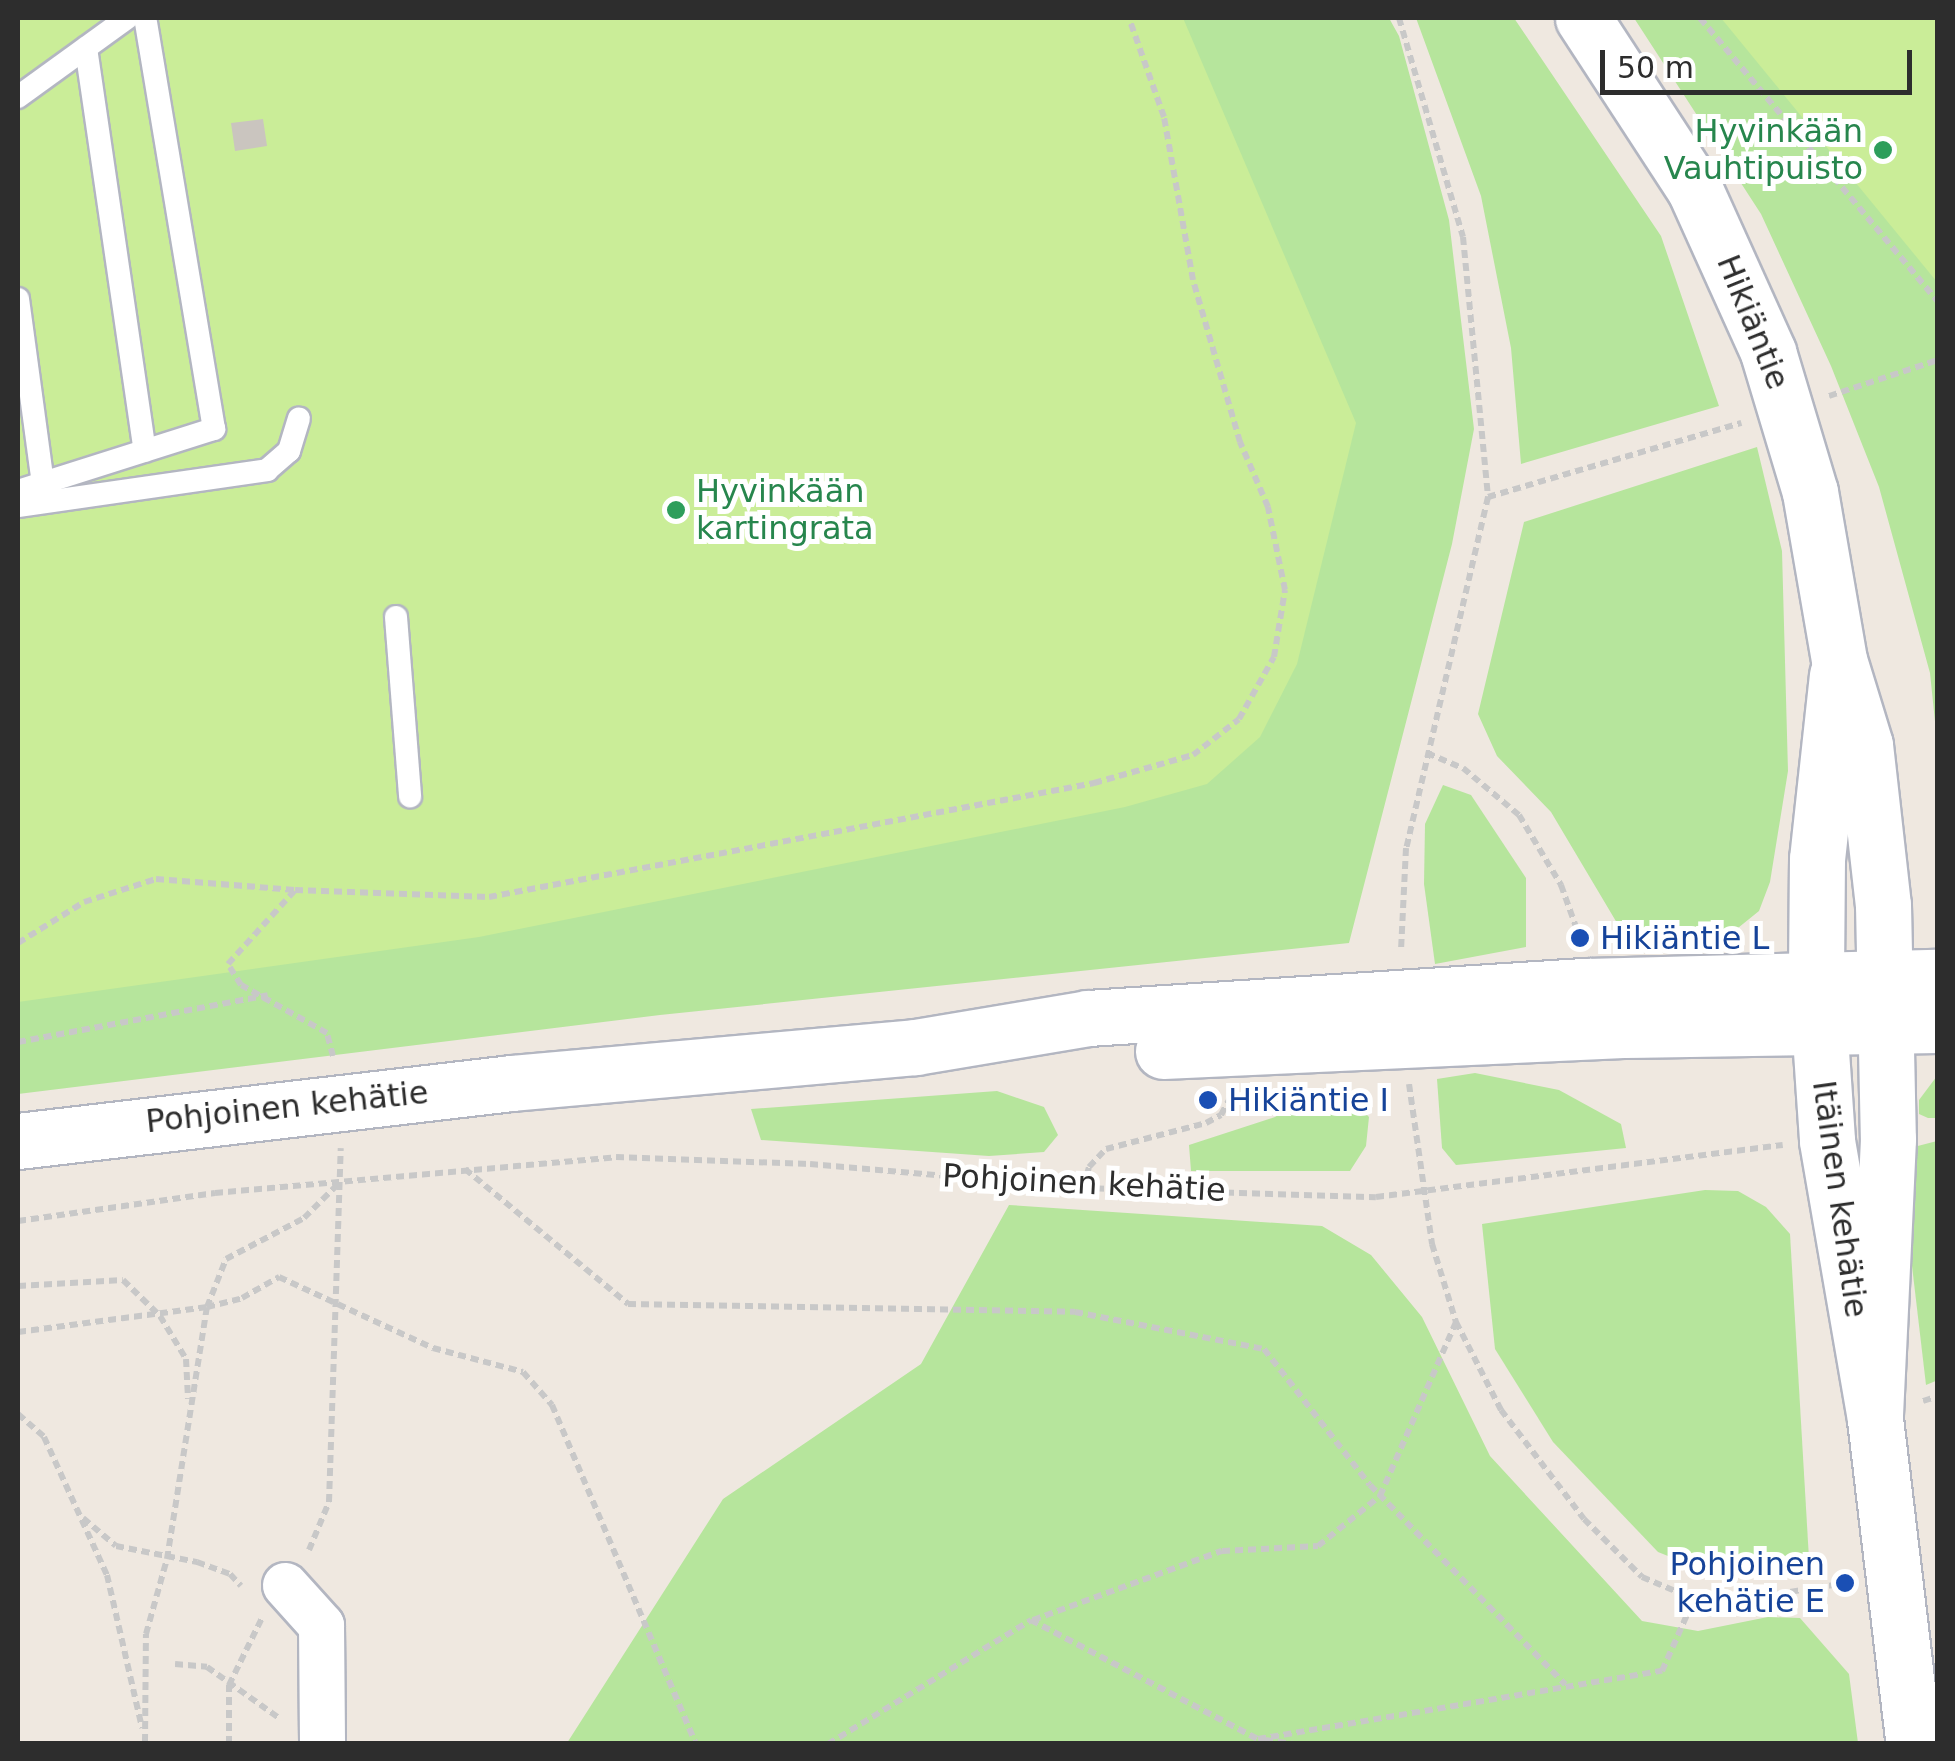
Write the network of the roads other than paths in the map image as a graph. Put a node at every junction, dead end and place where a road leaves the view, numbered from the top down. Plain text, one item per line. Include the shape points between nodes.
1 (127, 18) edge
2 (145, 18) edge
3 (1583, 18) edge
4 (86, 48) junction
5 (18, 97) edge
6 (18, 300) edge
7 (299, 418) dead end
8 (144, 451) junction
9 (43, 483) junction
10 (18, 491) edge
11 (18, 506) edge
12 (396, 617) dead end
13 (1839, 660) junction
14 (410, 796) dead end
15 (1911, 1001) edge
16 (1817, 1003) junction
17 (18, 1141) edge
18 (1899, 1410) junction
19 (275, 1599) road end
20 (322, 1738) edge
21 (1914, 1744) edge

1 - 4 lane
2 - 8 lane via 214,429
3 - 13 main road, Hikiäntie via 1695,190 1761,335 1806,478
4 - 5 lane
4 - 8 lane
6 - 9 lane
7 - 11 lane via 289,450 266,470
8 - 9 lane
9 - 10 lane
12 - 14 lane
13 - 15 main road, Hikiäntie via 1865,745
13 - 16 main road, Hikiäntie via 1817,859
15 - 16 main road, Pohjoinen kehätie
15 - 18 main road, Itäinen kehätie via 1888,1154
16 - 17 main road, Pohjoinen kehätie via 1090,1054 915,1048 343,1101
16 - 18 main road, Itäinen kehätie via 1827,1141
18 - 21 main road, Itäinen kehätie via 1892,1577
19 - 20 street via 321,1625

